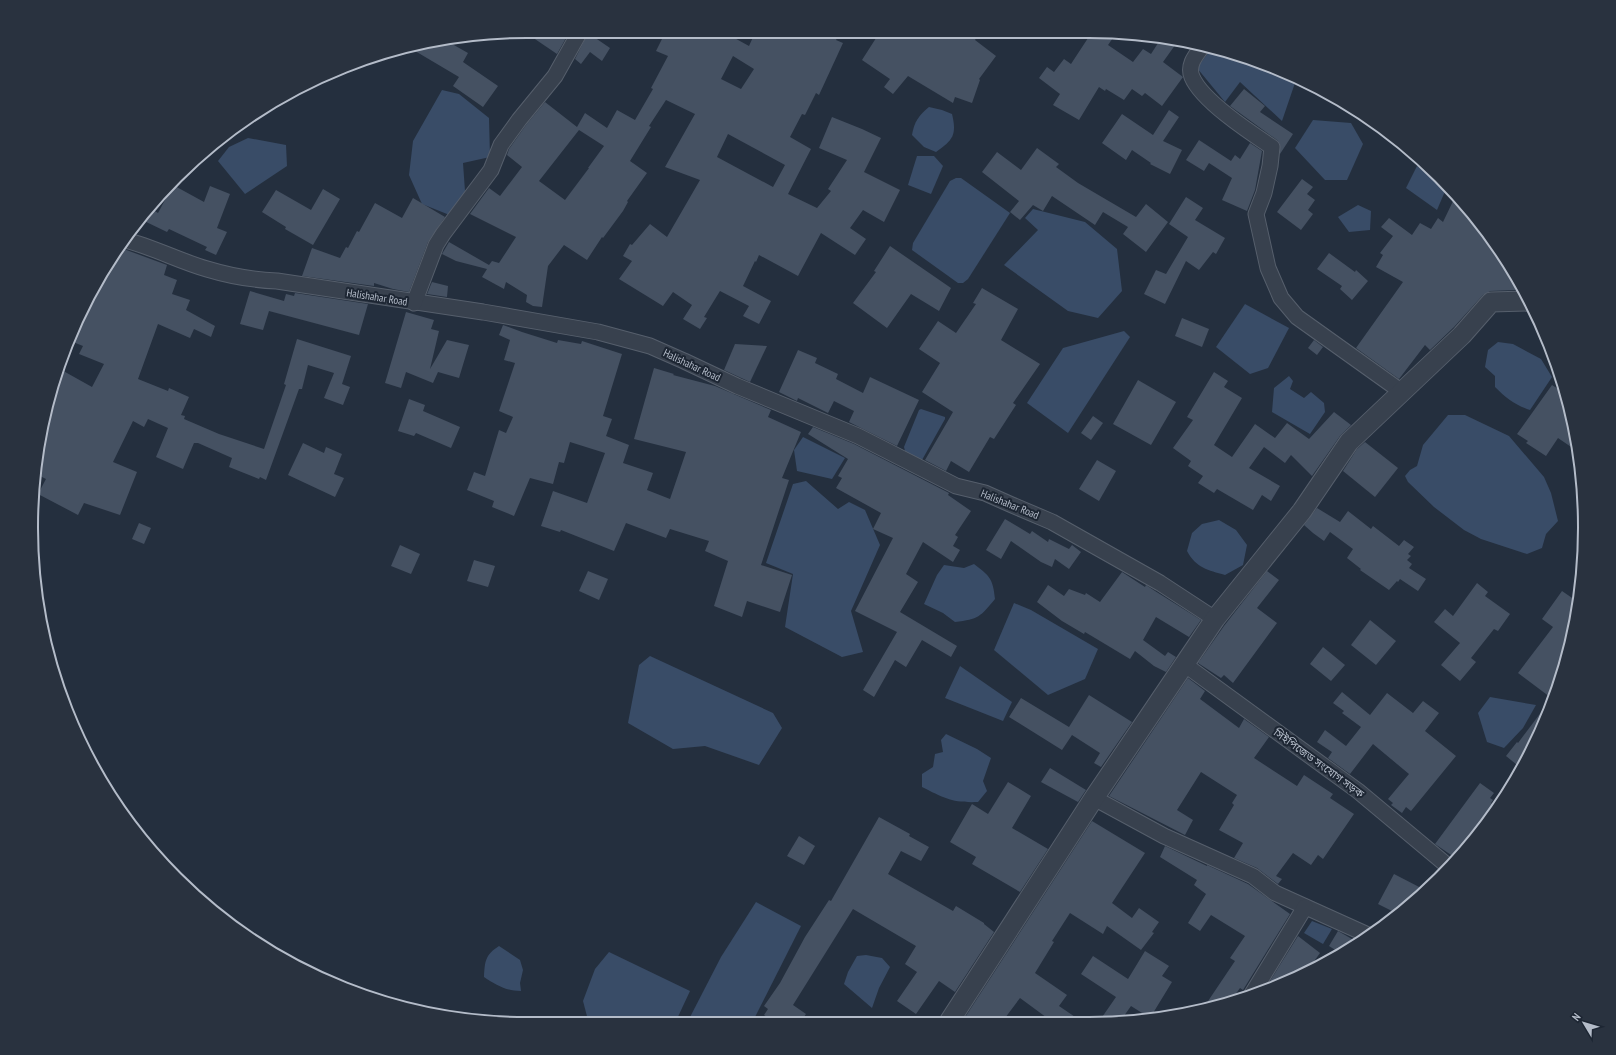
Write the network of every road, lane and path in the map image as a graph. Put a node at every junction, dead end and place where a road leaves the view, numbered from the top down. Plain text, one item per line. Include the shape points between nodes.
1 (576, 38) edge
2 (1199, 51) edge
3 (131, 241) edge
4 (1522, 301) edge
5 (414, 303) junction
6 (1402, 392) junction
7 (1215, 619) junction
8 (1184, 664) junction
9 (1094, 798) junction
10 (1445, 863) edge
11 (1304, 907) junction
12 (1363, 933) edge
13 (1256, 987) edge
14 (951, 1017) edge

1 - 5 street via 555,76 500,145 491,170 436,245
2 - 6 street via 1191,62 1191,76 1203,93 1272,147 1264,193 1256,214 1268,268 1281,298 1297,317
3 - 5 street, Halishahar Road via 206,269 229,274
4 - 6 street via 1491,302 1462,335
5 - 7 street, Halishahar Road via 598,332 650,346 737,386 858,436 956,486 985,493 1052,522 1160,583
6 - 7 street via 1349,442 1302,511
7 - 8 street
8 - 9 street
8 - 10 street, সিইপিজেড সংযোগ সড়ক via 1358,791
9 - 11 street via 1164,836 1253,876 1275,893
9 - 14 street
11 - 12 street
11 - 13 street

